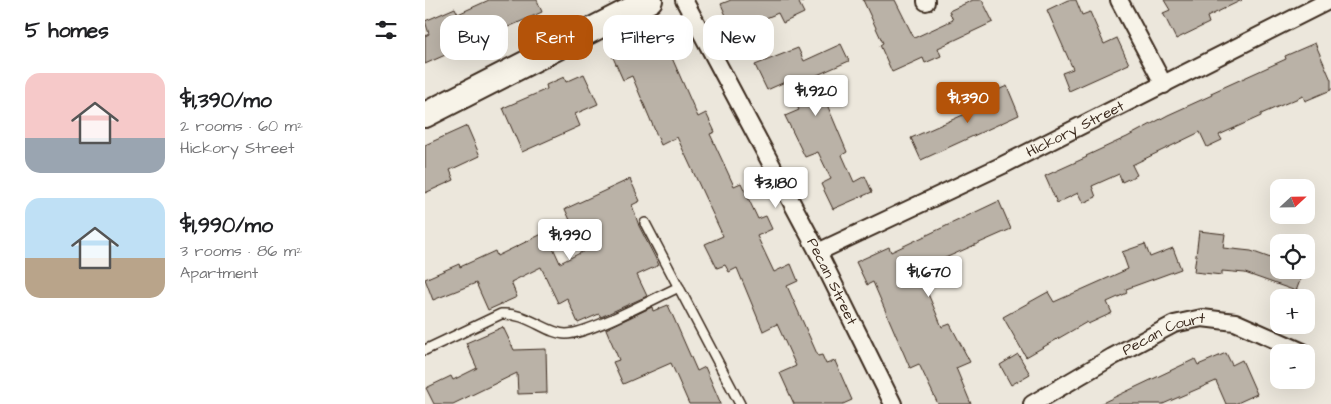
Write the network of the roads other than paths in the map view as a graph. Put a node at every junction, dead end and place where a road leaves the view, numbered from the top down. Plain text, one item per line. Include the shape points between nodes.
1 (650, 0) edge
2 (684, 0) edge
3 (1119, 0) edge
4 (1330, 0) edge
5 (1164, 85) junction
6 (425, 115) edge
7 (645, 223) dead end
8 (818, 252) junction
9 (679, 287) junction
10 (1283, 344) edge
11 (425, 350) edge
12 (740, 404) edge
13 (893, 404) edge
14 (1032, 404) edge

1 - 6 street
2 - 8 street, Pecan Street
3 - 5 street
4 - 5 street, Hickory Street
5 - 8 street, Hickory Street
7 - 9 lane
8 - 13 street, Pecan Street
9 - 11 lane via 583,331 565,334 513,313 501,314
9 - 12 lane
10 - 14 street, Pecan Court via 1235,322 1201,318 1174,324

